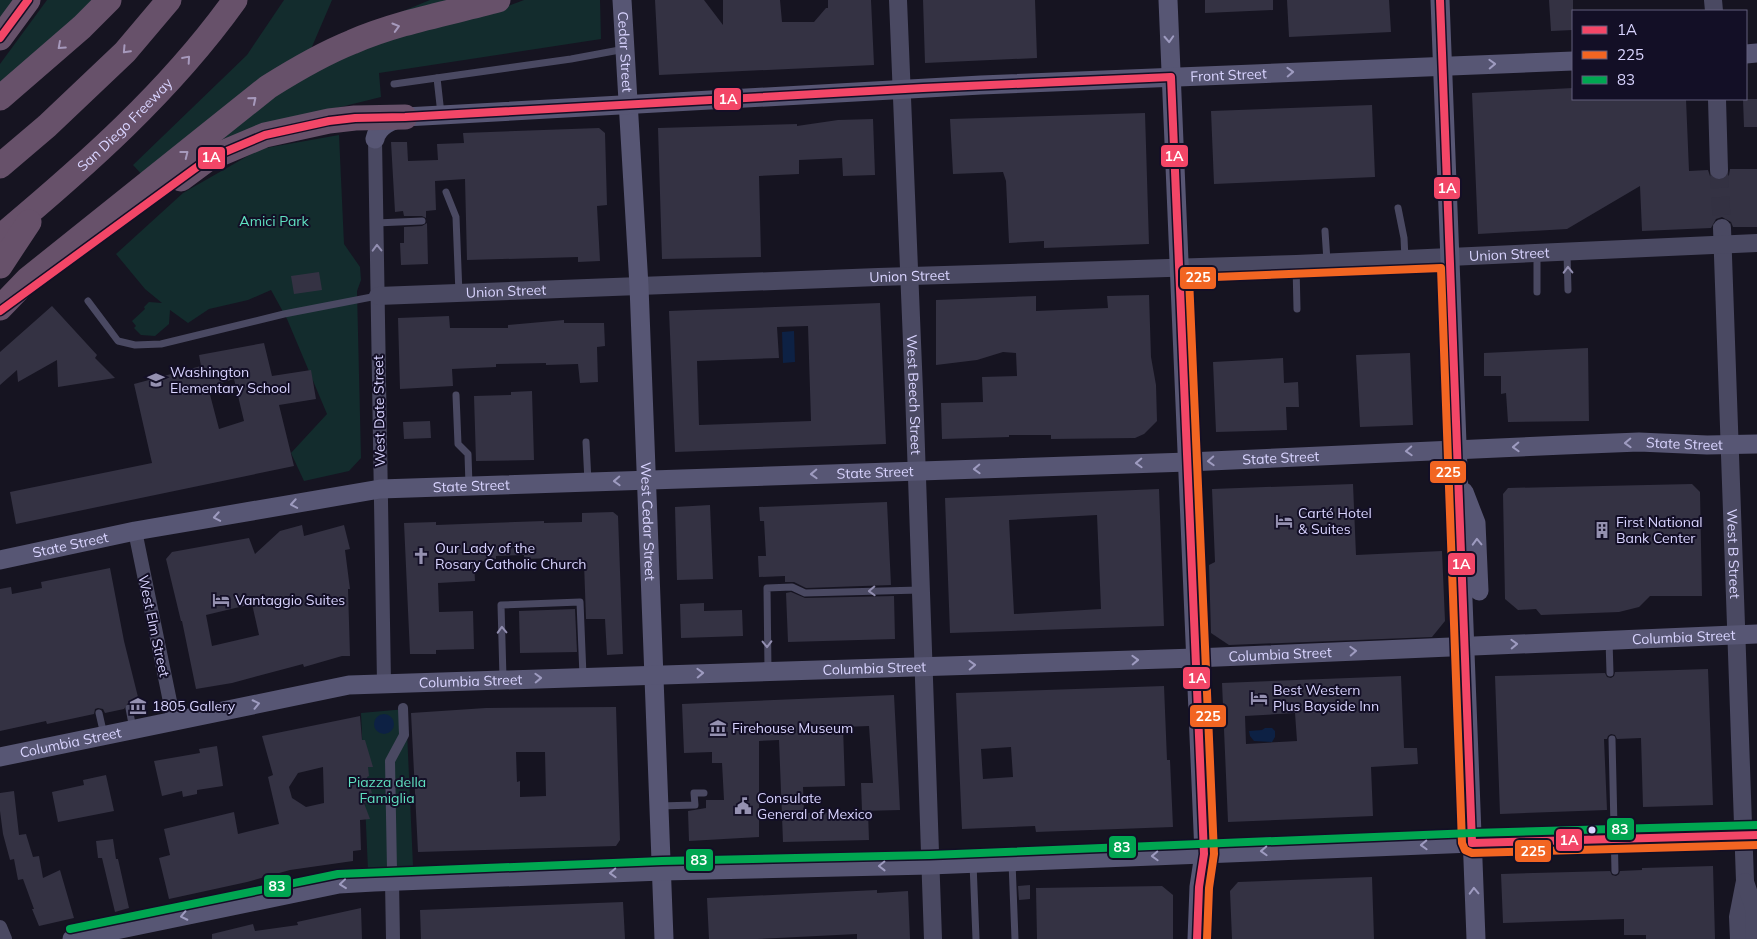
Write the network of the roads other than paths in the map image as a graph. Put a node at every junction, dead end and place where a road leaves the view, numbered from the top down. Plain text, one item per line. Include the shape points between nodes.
1 (28, 0) edge
2 (109, 0) edge
3 (169, 0) edge
4 (235, 0) edge
5 (498, 0) edge
6 (622, 0) edge
7 (898, 0) edge
8 (1168, 0) edge
9 (1440, 0) edge
10 (0, 38) edge
11 (625, 49) junction
12 (1572, 61) edge
13 (1443, 66) junction
14 (1171, 77) junction
15 (437, 78) junction
16 (394, 84) dead end
17 (902, 89) junction
18 (0, 98) edge
19 (1717, 100) edge
20 (627, 104) junction
21 (442, 115) junction
22 (405, 117) junction
23 (375, 139) joint
24 (0, 166) edge
25 (1719, 170) tunnel mouth
26 (446, 192) dead end
27 (40, 203) junction
28 (1398, 208) dead end
29 (422, 221) dead end
30 (376, 223) junction
31 (1326, 231) dead end
32 (0, 237) edge
33 (1722, 237) junction
34 (1757, 243) edge
35 (1567, 251) junction
36 (1537, 253) junction
37 (1451, 258) junction
38 (1404, 260) junction
39 (1327, 263) junction
40 (1296, 264) junction
41 (0, 266) edge
42 (1180, 268) junction
43 (909, 276) junction
44 (639, 286) junction
45 (1568, 290) dead end
46 (1537, 292) dead end
47 (459, 294) junction
48 (378, 296) junction
49 (88, 301) dead end
50 (1297, 309) dead end
51 (0, 310) edge
52 (456, 395) dead end
53 (586, 442) dead end
54 (1729, 444) junction
55 (1757, 444) edge
56 (1458, 449) junction
57 (1188, 462) junction
58 (917, 471) junction
59 (1459, 477) junction
60 (647, 480) junction
61 (588, 482) junction
62 (470, 486) junction
63 (380, 489) junction
64 (135, 531) junction
65 (0, 560) edge
66 (921, 590) junction
67 (1479, 591) dead end
68 (1736, 634) junction
69 (1757, 634) edge
70 (1609, 640) junction
71 (1465, 646) junction
72 (1195, 658) junction
73 (923, 666) junction
74 (768, 671) junction
75 (1610, 673) dead end
76 (654, 674) junction
77 (583, 676) junction
78 (504, 679) junction
79 (384, 683) junction
80 (129, 708) dead end
81 (403, 708) dead end
82 (98, 713) dead end
83 (174, 721) junction
84 (133, 729) junction
85 (104, 735) junction
86 (1612, 739) dead end
87 (0, 757) edge
88 (704, 793) dead end
89 (659, 806) junction
90 (1750, 835) edge
91 (1614, 839) junction
92 (1472, 843) junction
93 (1204, 854) junction
94 (1012, 861) junction
95 (973, 863) junction
96 (930, 865) junction
97 (662, 871) junction
98 (1616, 871) dead end
99 (392, 876) junction
100 (1745, 881) junction
101 (0, 926) edge
102 (5, 939) edge
103 (72, 939) edge
104 (394, 939) edge
105 (664, 939) edge
106 (933, 939) edge
107 (976, 939) edge
108 (1015, 939) edge
109 (1197, 939) edge
110 (1476, 939) edge
111 (1738, 939) edge
112 (1755, 939) edge

1 - 10 highway
2 -> 18 highway
3 -> 24 highway via 125,52
27 -> 4 highway, San Diego Freeway via 122,129 172,77
51 -> 5 highway via 28,279 268,87 353,41 393,27
6 - 11 main road, Cedar Street
7 - 17 street, West Beech Street
8 -> 14 main road
9 - 13 main road
11 - 15 lane
11 - 20 main road, Cedar Street
13 -> 12 main road, Front Street
14 -> 13 main road, Front Street
13 - 37 main road
14 - 17 main road, Front Street
14 - 42 main road
15 - 16 lane
15 - 21 lane
17 - 20 main road, Front Street
17 - 43 street, West Beech Street
19 - 25 street
20 - 21 main road, Front Street
20 - 44 main road, West Cedar Street
21 - 22 main road, Front Street
22 - 23 main road via 382,127
22 - 51 highway via 329,121 264,135 208,159
23 - 30 street, West Date Street
26 - 47 lane via 456,217
27 - 32 highway, San Diego Freeway
27 - 41 highway
28 - 38 lane via 1404,238
29 - 30 lane
48 -> 30 street, West Date Street
31 - 39 lane
33 - 34 street, Union Street
33 - 35 street, Union Street
33 - 54 street, West B Street
35 - 36 street, Union Street
45 -> 35 lane
36 - 37 street, Union Street
36 - 46 lane
37 - 38 street, Union Street
37 - 56 main road
38 - 39 street, Union Street
39 - 40 street, Union Street
40 - 42 street, Union Street
40 - 50 lane
42 - 43 street, Union Street
42 - 57 main road
43 - 44 street, Union Street
43 - 58 street, West Beech Street
44 - 47 street, Union Street
44 - 60 main road, West Cedar Street
47 - 48 street, Union Street
48 - 49 lane, Union Street via 284,314 161,344 136,345 118,341
48 - 63 street, West Date Street
52 - 62 lane via 458,444 468,454
53 - 61 lane
54 - 55 main road, State Street
54 -> 56 main road, State Street via 1639,442
54 - 68 street, West B Street
56 -> 57 main road, State Street
56 - 59 main road
57 -> 58 main road, State Street
57 - 72 main road
58 -> 60 main road, State Street
58 - 66 street, West Beech Street
67 -> 59 main road via 1476,523
59 - 71 main road
60 -> 61 main road, State Street
60 - 76 main road, West Cedar Street
61 - 62 main road, State Street
62 - 63 main road, State Street
63 -> 64 main road, State Street
63 - 79 street, West Date Street
64 - 65 main road, State Street
64 - 83 street, West Elm Street
66 - 73 street, West Beech Street
66 -> 74 lane via 805,593 792,587 767,588
68 - 69 main road, Columbia Street
68 - 70 main road, Columbia Street
68 - 90 street, West B Street
71 -> 70 main road, Columbia Street
70 - 75 lane
72 -> 71 main road, Columbia Street
71 - 92 main road
73 -> 72 main road, Columbia Street
72 - 93 main road
73 - 74 main road, Columbia Street
73 - 96 street, West Beech Street
76 -> 74 main road, Columbia Street
76 - 77 main road, Columbia Street
76 - 89 main road, West Cedar Street
78 -> 77 main road, Columbia Street
78 -> 77 lane via 501,605 580,602
78 - 79 main road, Columbia Street
83 -> 79 main road, Columbia Street via 349,685
80 - 84 lane
81 - 99 street via 404,735 390,761
82 - 85 lane
83 - 84 main road, Columbia Street
84 - 85 main road, Columbia Street
85 - 87 main road, Columbia Street
86 - 91 lane
88 - 89 lane via 694,793 695,805
89 - 97 main road, West Cedar Street
90 - 91 main road
90 - 100 street, West B Street
91 - 92 main road
91 - 98 lane
92 -> 93 main road
110 -> 92 main road
93 -> 94 main road
93 - 109 main road
94 - 95 main road
94 - 108 lane
95 - 96 main road
95 - 107 lane
96 -> 97 main road
96 - 106 street, West Beech Street
97 -> 99 main road
97 - 105 main road, West Cedar Street
99 -> 103 main road via 339,884 131,930
99 - 104 street
100 - 111 street, West B Street via 1738,917
100 - 112 street, West B Street via 1754,908
101 - 102 street

